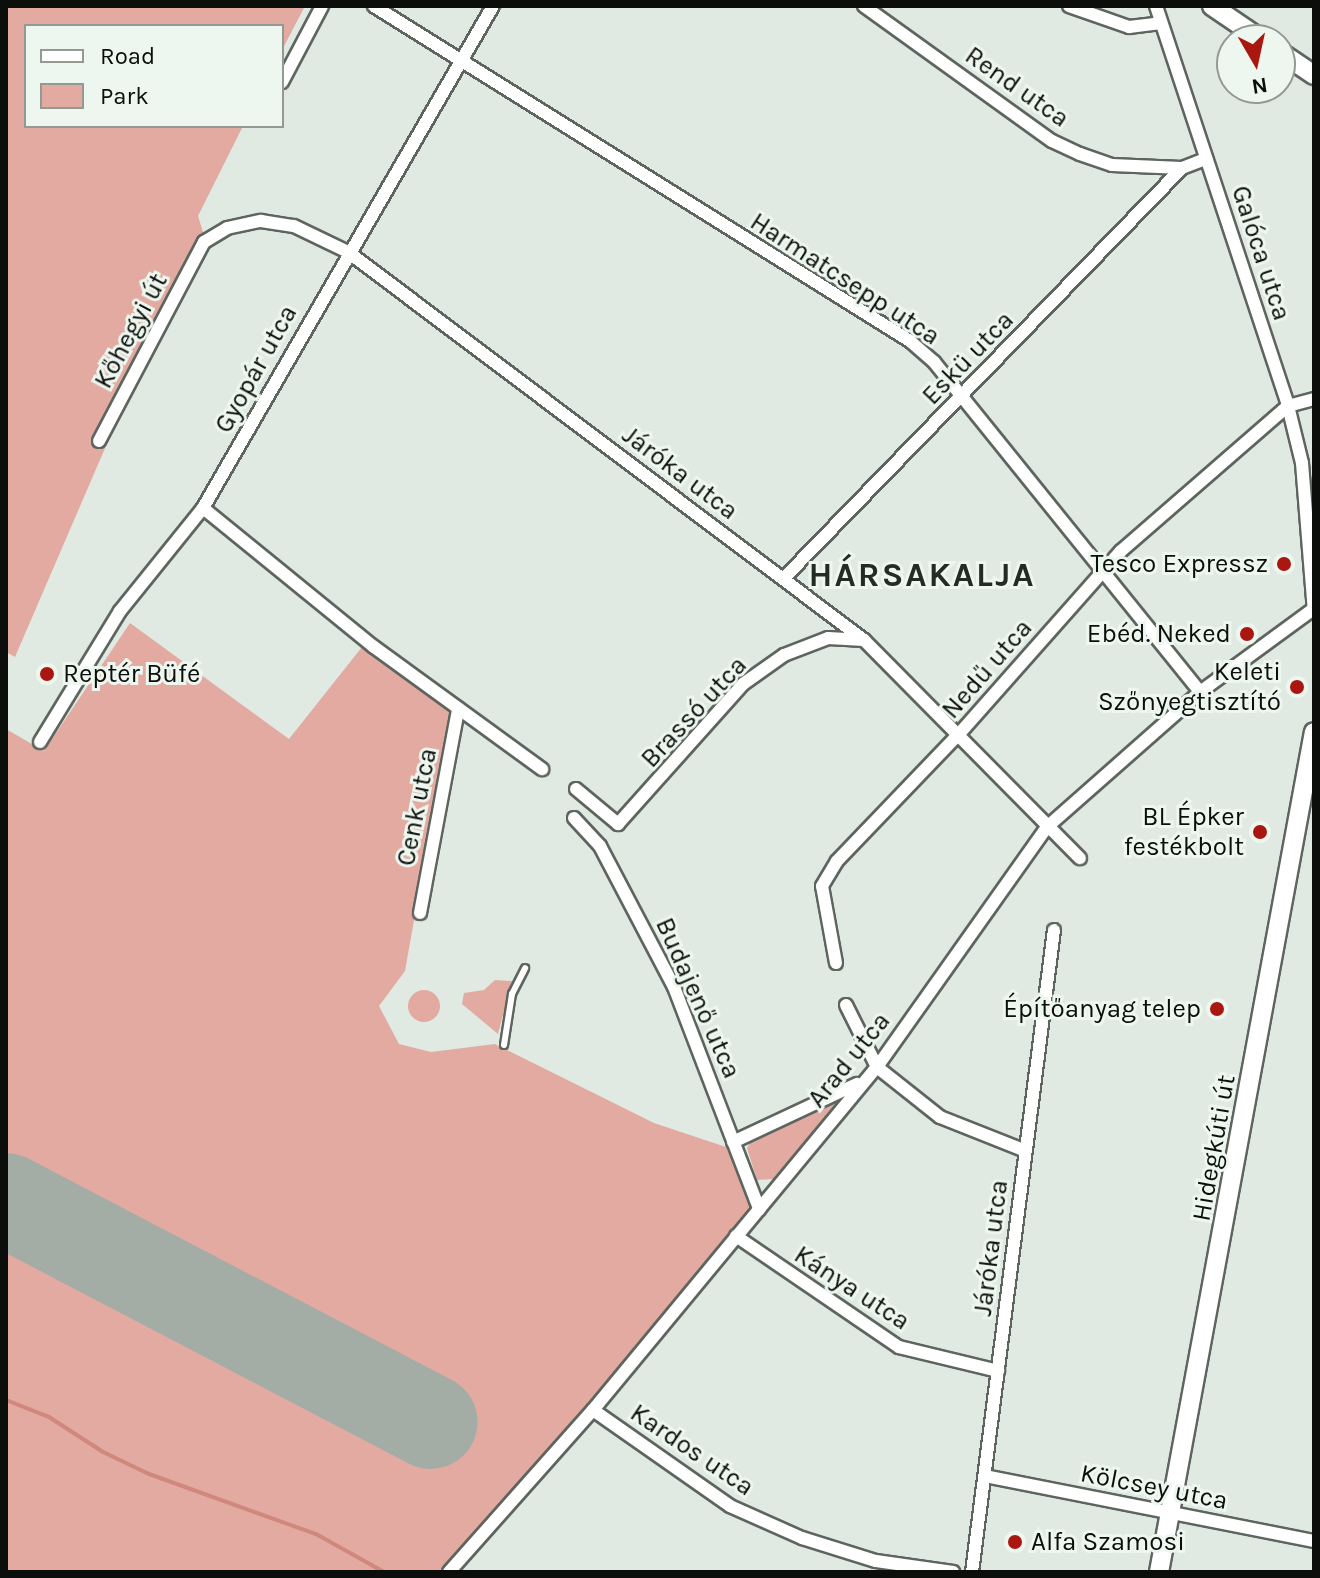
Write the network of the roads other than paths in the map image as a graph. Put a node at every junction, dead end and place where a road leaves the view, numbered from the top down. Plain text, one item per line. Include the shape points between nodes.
1 (322, 6) edge
2 (374, 6) edge
3 (493, 6) edge
4 (864, 6) edge
5 (1069, 6) edge
6 (1156, 6) edge
7 (1212, 6) edge
8 (1161, 23) junction
9 (1238, 24) edge
10 (461, 61) junction
11 (1296, 63) edge
12 (1314, 75) edge
13 (284, 78) edge
14 (1206, 159) junction
15 (1182, 168) junction
16 (204, 242) joint
17 (348, 252) junction
18 (962, 397) junction
19 (1314, 399) edge
20 (1288, 406) junction
21 (99, 441) dead end
22 (203, 508) junction
23 (1101, 571) junction
24 (784, 578) junction
25 (1313, 611) edge
26 (864, 640) junction
27 (1200, 692) junction
28 (458, 709) junction
29 (1314, 732) edge
30 (959, 734) junction
31 (40, 742) dead end
32 (542, 769) dead end
33 (576, 789) dead end
34 (574, 818) dead end
35 (1047, 827) junction
36 (1080, 858) dead end
37 (420, 913) dead end
38 (1054, 930) dead end
39 (836, 963) dead end
40 (525, 968) dead end
41 (846, 1005) dead end
42 (504, 1045) dead end
43 (877, 1067) junction
44 (859, 1083) junction
45 (733, 1142) junction
46 (1026, 1151) junction
47 (759, 1209) junction
48 (736, 1236) junction
49 (998, 1371) junction
50 (593, 1410) junction
51 (985, 1476) junction
52 (1170, 1514) junction
53 (1314, 1541) edge
54 (449, 1572) edge
55 (953, 1572) edge
56 (972, 1572) edge
57 (1159, 1572) edge

1 - 13 street
2 - 10 street, Harmatcsepp utca
3 - 10 street, Gyopár utca
4 - 15 street, Rend utca via 1052,141 1112,165
5 - 8 street via 1129,27
6 - 8 street, Galóca utca
7 - 9 main road
8 - 14 street, Galóca utca
10 - 17 street, Gyopár utca
10 - 18 street, Harmatcsepp utca via 910,341
11 - 12 main road
14 - 15 street, Rend utca
14 - 20 street, Galóca utca
15 - 18 street, Eskü utca
16 - 17 street, Járóka utca via 227,228 261,221 294,226
16 - 21 street, Kőhegyi út
17 - 22 street, Gyopár utca
17 - 24 street, Járóka utca
18 - 23 street, Harmatcsepp utca
18 - 24 street, Eskü utca
19 - 20 street
20 - 23 street, Nedű utca
20 - 25 street, Galóca utca via 1302,463
22 - 28 street
22 - 31 street, Gyopár utca via 120,611
23 - 27 street, Harmatcsepp utca
23 - 30 street, Nedű utca
24 - 26 street, Járóka utca
25 - 27 street, Arad utca
26 - 30 street, Járóka utca
26 - 33 street, Brassó utca via 828,638 784,655 743,684 618,824
27 - 35 street, Arad utca
28 - 32 street
28 - 37 street, Cenk utca
29 - 52 main road, Hidegkúti út
30 - 35 street, Járóka utca
30 - 39 street, Nedű utca via 837,861 822,886
34 - 45 street, Budajenő utca via 600,846 674,987
35 - 36 street, Járóka utca
35 - 43 street, Arad utca
38 - 46 street, Járóka utca
40 - 42 lane via 512,994
41 - 43 street
43 - 44 street, Arad utca
43 - 46 street via 940,1117
44 - 45 street
44 - 47 street, Arad utca
45 - 47 street, Budajenő utca
46 - 49 street, Járóka utca
47 - 48 street, Arad utca
48 - 49 street, Kánya utca via 899,1347
48 - 50 street, Arad utca
49 - 51 street, Járóka utca
50 - 54 street, Arad utca
50 - 55 street, Kardos utca via 730,1506 802,1538 876,1561
51 - 52 street, Kölcsey utca
51 - 56 street, Járóka utca
52 - 53 street, Kölcsey utca
52 - 57 main road, Hidegkúti út

